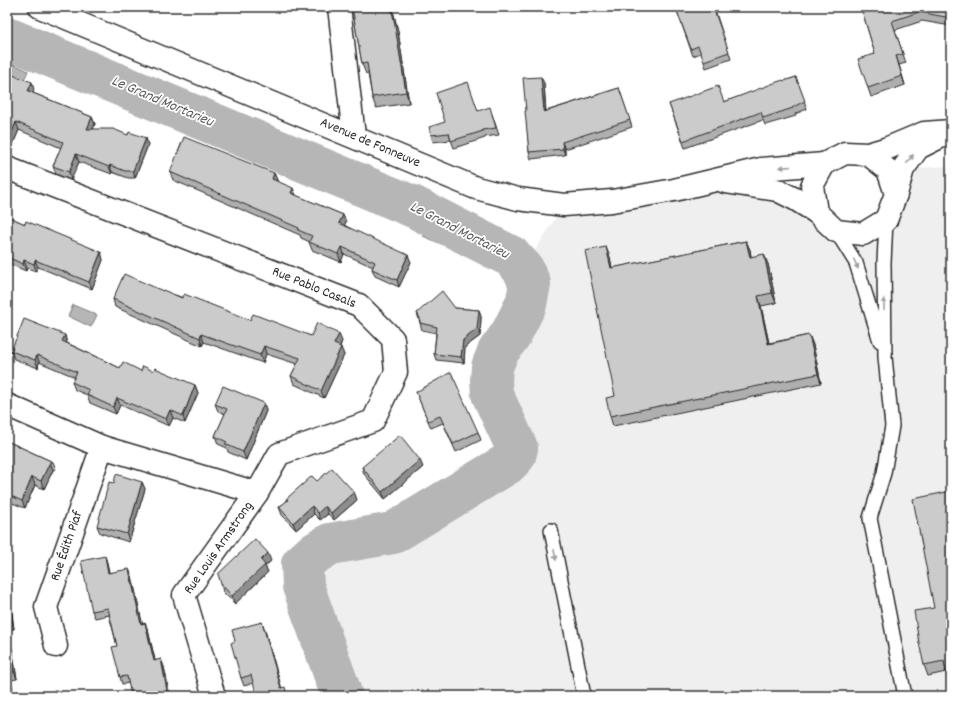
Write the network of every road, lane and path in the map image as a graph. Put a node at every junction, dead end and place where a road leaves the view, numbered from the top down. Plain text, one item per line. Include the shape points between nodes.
1 (40, 7) edge
2 (339, 7) edge
3 (951, 131) edge
4 (354, 136) junction
5 (868, 154) junction
6 (824, 164) junction
7 (7, 168) edge
8 (714, 180) junction
9 (896, 194) junction
10 (816, 212) junction
11 (886, 220) junction
12 (836, 231) junction
13 (885, 357) junction
14 (7, 405) edge
15 (102, 447) junction
16 (257, 493) junction
17 (550, 530) dead end
18 (56, 646) dead end
19 (214, 696) edge
20 (584, 696) edge
21 (905, 696) edge

1 - 4 street, Avenue de Fonneuve
2 - 4 street
3 - 5 street, Avenue de Fonneuve via 924,133
9 -> 3 street, Avenue de Fonneuve via 903,169 918,148
4 - 8 street, Avenue de Fonneuve via 476,188 518,199 564,205 612,201
5 - 6 street, Avenue de Fonneuve via 845,152
5 - 9 street via 888,170
6 -> 8 street, Avenue de Fonneuve via 761,170
6 - 10 street via 812,186
7 - 16 street, Rue Pablo Casals via 359,305 393,339 396,372 374,421 279,454
8 - 10 street, Avenue de Fonneuve via 777,190
9 - 11 street, Avenue de Fonneuve
10 - 12 street, Avenue de Fonneuve
11 - 12 street via 863,234
13 -> 11 lane
12 -> 13 lane via 856,263
13 - 21 lane via 892,426 884,473 870,518
14 - 15 street
15 - 16 street
15 - 18 street, Rue Édith Piaf via 46,607
16 - 19 street, Rue Louis Armstrong via 184,595
17 -> 20 lane

